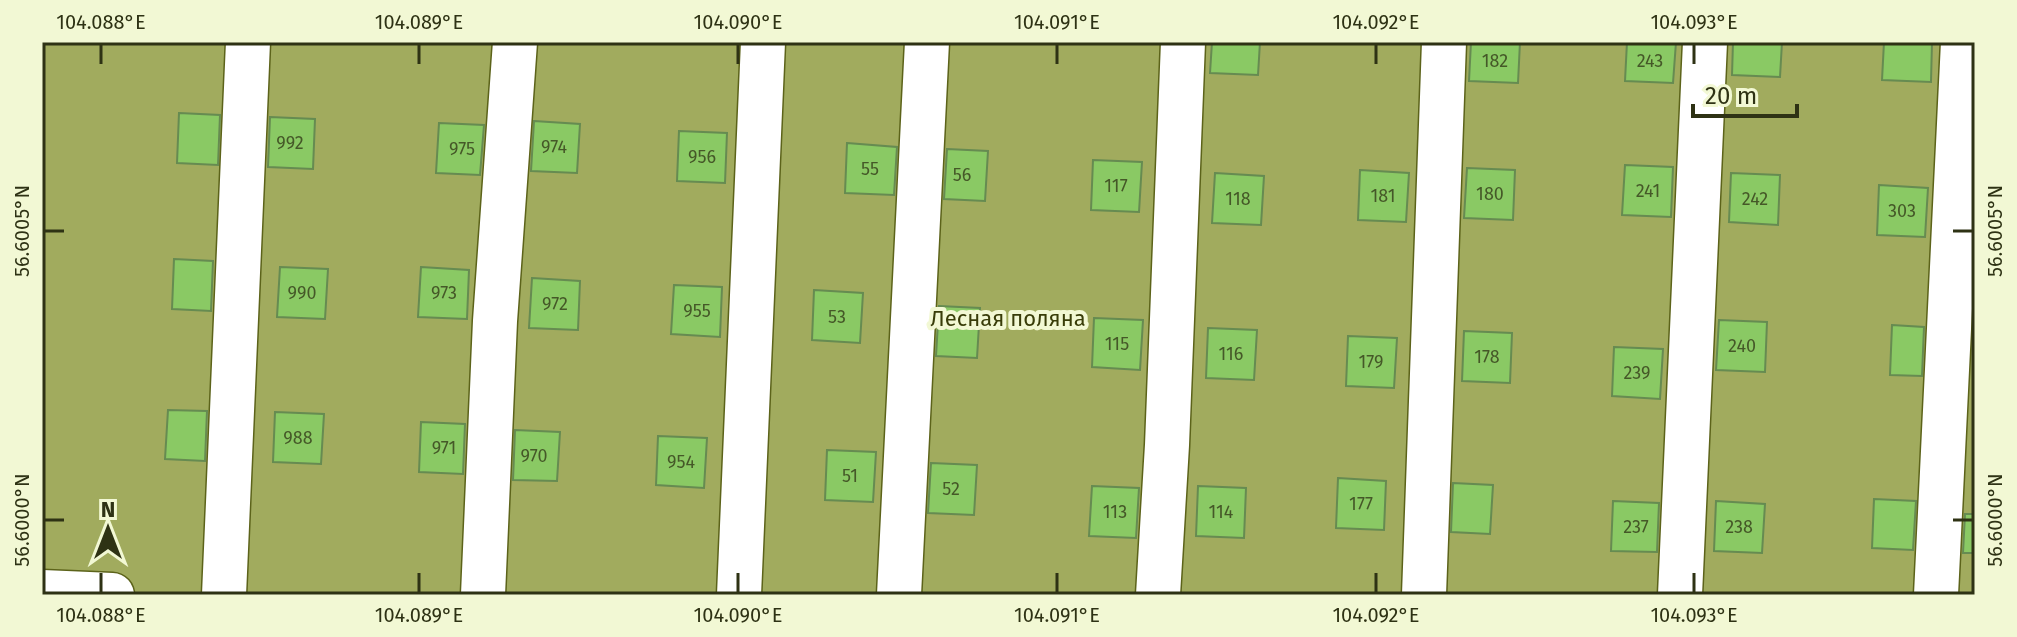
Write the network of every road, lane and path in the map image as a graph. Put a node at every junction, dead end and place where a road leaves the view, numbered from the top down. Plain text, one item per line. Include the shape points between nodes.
1 (248, 42) edge
2 (515, 42) edge
3 (763, 42) edge
4 (927, 42) edge
5 (1183, 42) edge
6 (1444, 42) edge
7 (1705, 42) edge
8 (1963, 42) edge
9 (42, 592) edge
10 (112, 595) edge
11 (224, 595) edge
12 (483, 595) edge
13 (739, 595) edge
14 (899, 595) edge
15 (1158, 595) edge
16 (1424, 595) edge
17 (1680, 595) edge
18 (1936, 595) edge

1 - 11 street
2 - 12 street
3 - 13 street
4 - 14 street
5 - 15 street
6 - 16 street
7 - 17 street
8 - 18 street
9 - 10 street

